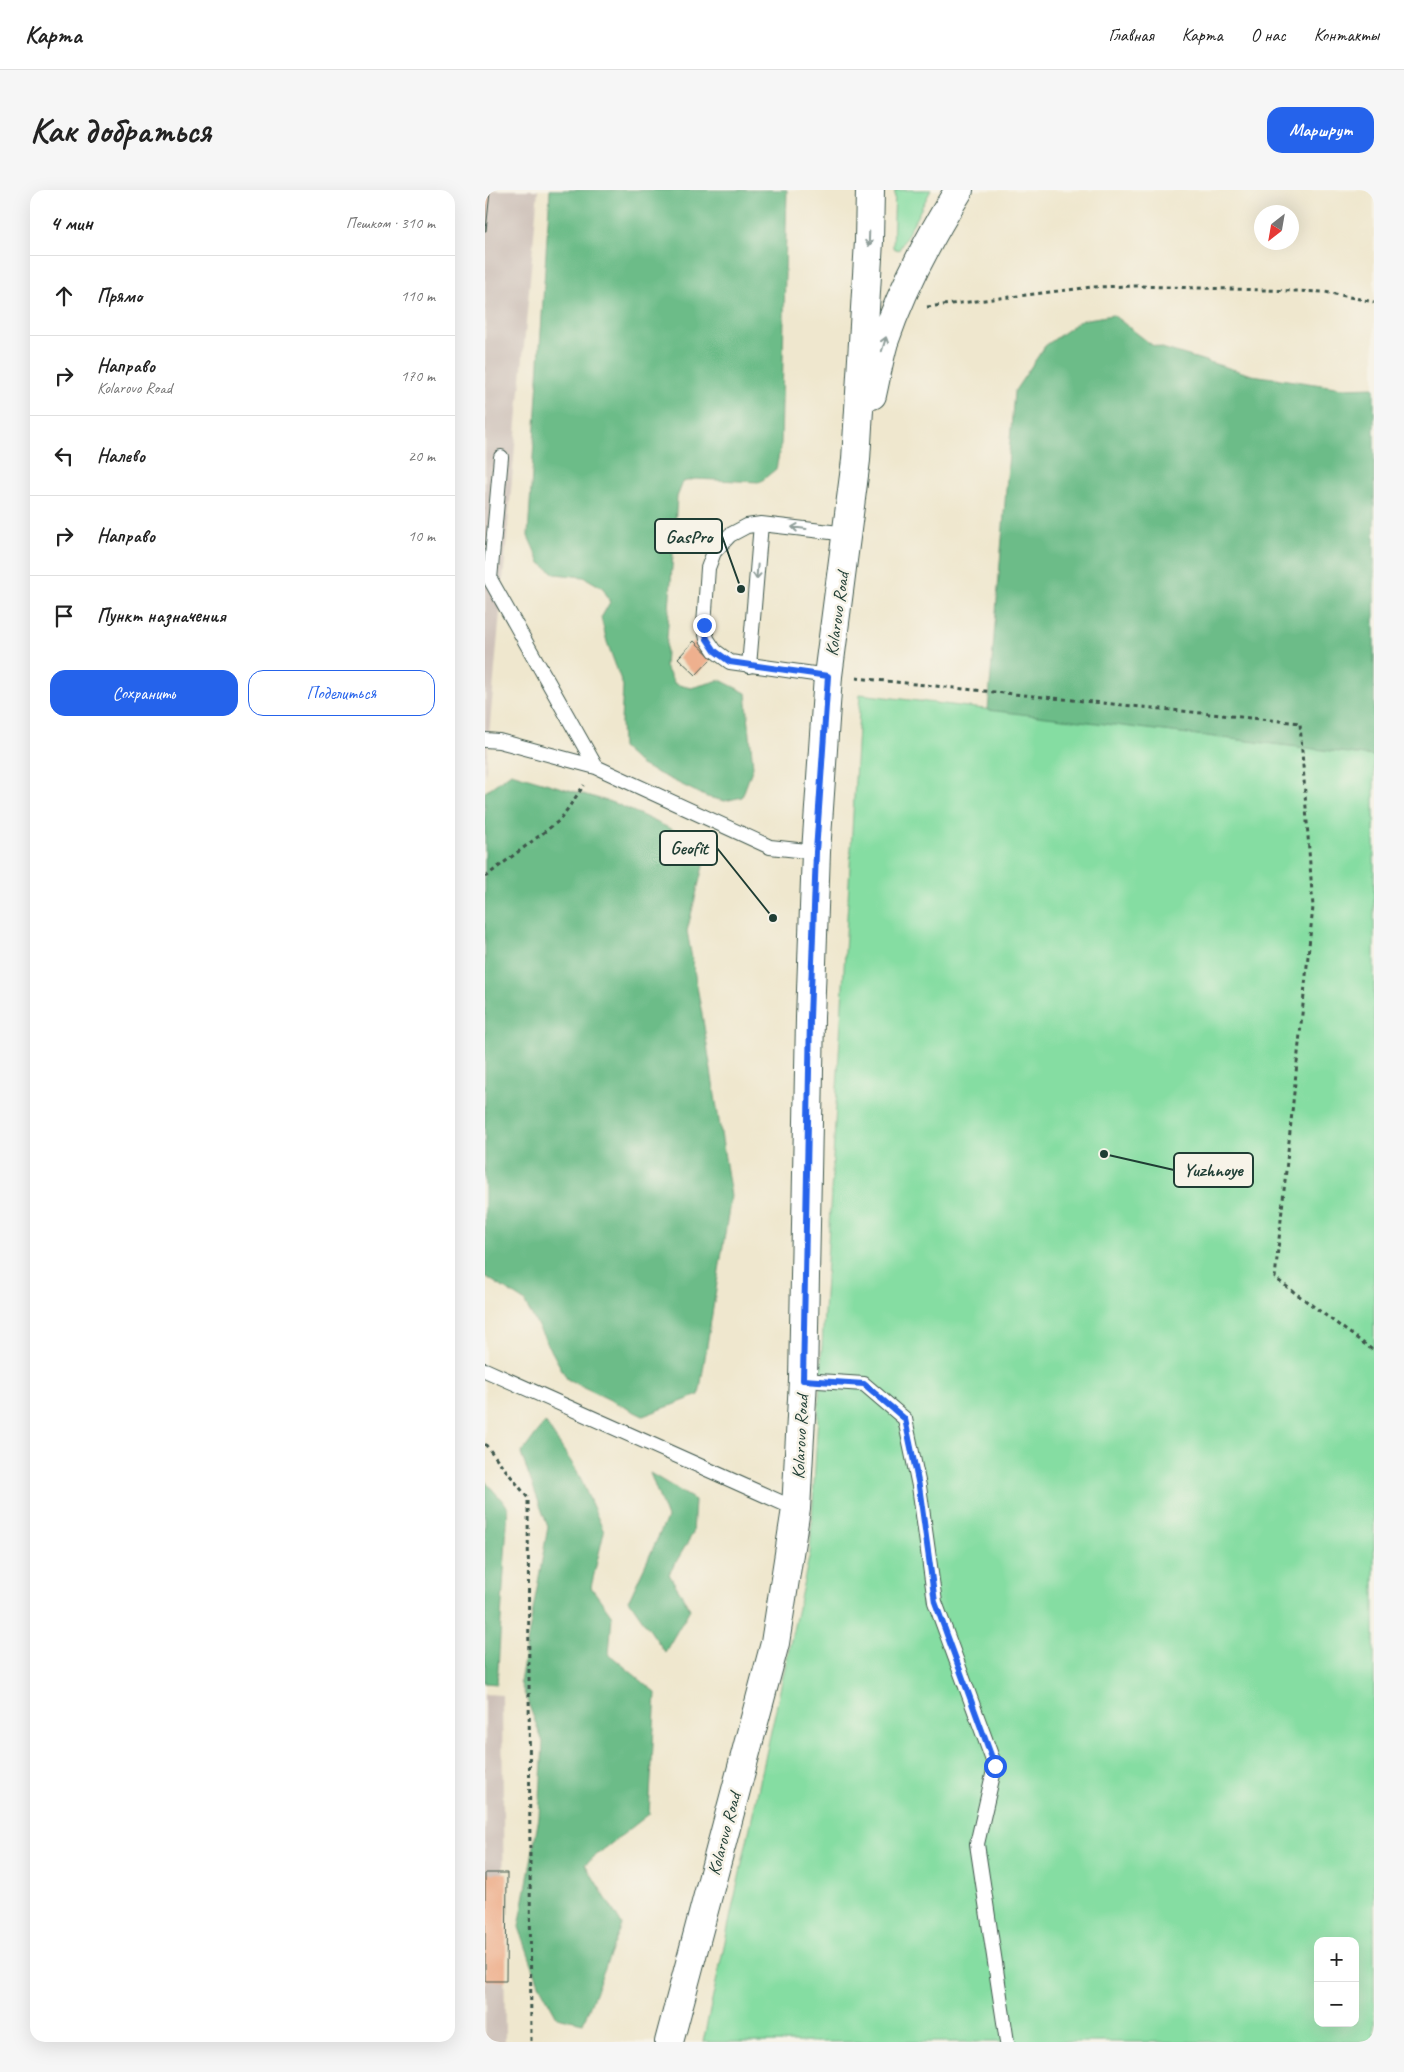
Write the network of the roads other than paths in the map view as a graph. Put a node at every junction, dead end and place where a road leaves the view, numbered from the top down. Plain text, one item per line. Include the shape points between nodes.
1 (870, 190) edge
2 (959, 190) edge
3 (501, 457) dead end
4 (856, 460) junction
5 (761, 524) junction
6 (848, 534) junction
7 (749, 666) junction
8 (828, 676) junction
9 (485, 740) edge
10 (596, 768) junction
11 (816, 852) junction
12 (485, 1370) edge
13 (803, 1380) junction
14 (796, 1509) junction
15 (669, 2042) edge
16 (1007, 2042) edge

1 -> 4 main road, Kolarovo Road
4 -> 2 main road, Kolarovo Road via 884,343 915,268
3 - 10 lane via 490,579
4 - 6 main road, Kolarovo Road
6 -> 5 lane
5 -> 7 lane
5 - 7 lane via 747,526 730,535 714,552 708,568 704,625 707,639 715,651 730,662
6 - 8 main road, Kolarovo Road
7 - 8 lane
8 - 11 main road, Kolarovo Road
9 - 10 lane
10 - 11 lane via 770,848
11 - 13 main road, Kolarovo Road
12 - 14 lane
13 - 14 main road, Kolarovo Road
13 - 16 lane via 864,1384 905,1419 919,1486 935,1602 995,1766 977,1844
14 - 15 main road, Kolarovo Road via 775,1643

